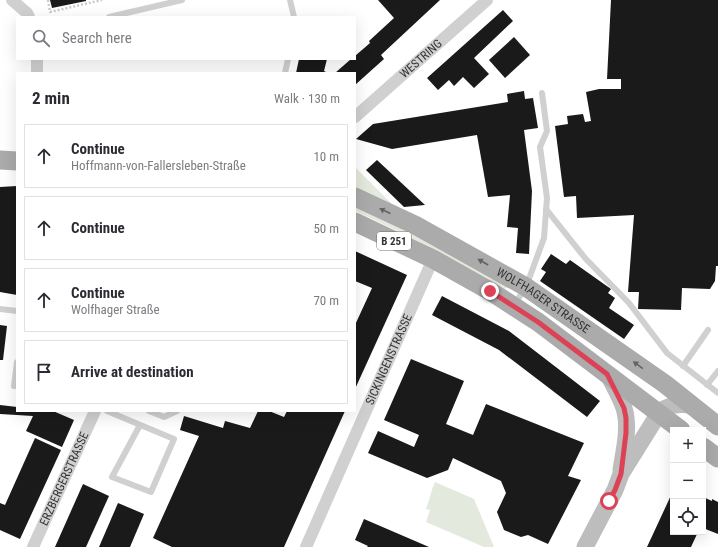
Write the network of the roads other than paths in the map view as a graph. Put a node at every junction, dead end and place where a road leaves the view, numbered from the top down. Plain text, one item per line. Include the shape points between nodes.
1 (12, 0) edge
2 (182, 0) edge
3 (290, 0) edge
4 (487, 0) edge
5 (28, 16) edge
6 (113, 16) edge
7 (294, 16) edge
8 (37, 60) edge
9 (288, 60) edge
10 (37, 72) edge
11 (285, 72) edge
12 (542, 93) dead end
13 (356, 116) edge
14 (0, 147) edge
15 (16, 147) edge
16 (0, 160) edge
17 (16, 161) edge
18 (356, 197) edge
19 (546, 209) junction
20 (356, 222) edge
21 (433, 259) junction
22 (526, 286) junction
23 (513, 306) junction
24 (0, 309) edge
25 (16, 311) edge
26 (708, 330) dead end
27 (683, 366) junction
28 (16, 370) edge
29 (718, 371) edge
30 (607, 374) junction
31 (664, 384) junction
32 (707, 385) junction
33 (16, 386) edge
34 (718, 393) edge
35 (691, 405) junction
36 (95, 412) edge
37 (109, 412) edge
38 (152, 412) edge
39 (175, 412) edge
40 (666, 412) junction
41 (140, 425) junction
42 (718, 426) edge
43 (678, 427) edge
44 (706, 449) edge
45 (718, 458) edge
46 (621, 474) junction
47 (615, 490) junction
48 (33, 547) edge
49 (306, 547) edge
50 (584, 547) edge

1 - 5 street
2 - 6 lane
3 - 7 lane
4 - 13 street, WESTRING
8 - 10 street
9 - 11 lane
12 - 19 lane via 547,131 540,147 547,198
14 - 15 main road
16 - 17 main road
22 -> 18 main road, WOLFHAGER STRASSE / B 251 via 415,225
19 - 22 lane via 544,238
19 - 27 lane via 584,258 629,303 667,353
20 - 21 main road, WOLFHAGER STRASSE / B 251
21 - 23 main road, WOLFHAGER STRASSE / B 251
21 - 49 street, SICKINGENSTRASSE
22 - 23 lane
31 -> 22 main road, WOLFHAGER STRASSE / B 251
23 - 30 main road, WOLFHAGER STRASSE / B 251
24 - 25 lane
26 - 27 lane
27 - 32 lane
28 - 33 lane
29 - 32 lane
30 - 40 main road, WOLFHAGER STRASSE / B 251
30 - 46 main road via 624,408 626,418
31 - 35 main road, WOLFHAGER STRASSE / B 251
31 - 40 main road
32 - 34 lane
35 - 40 main road
35 - 42 main road, WOLFHAGER STRASSE / B 251
36 - 48 street, ERZBERGERSTRASSE
37 - 41 lane
38 - 39 lane via 164,417
40 - 43 main road, WOLFHAGER STRASSE / B 251
40 - 46 main road
40 - 47 main road via 626,478
41 - 41 lane via 174,439 151,492 112,477
44 - 45 main road
46 - 47 main road
47 - 50 main road

